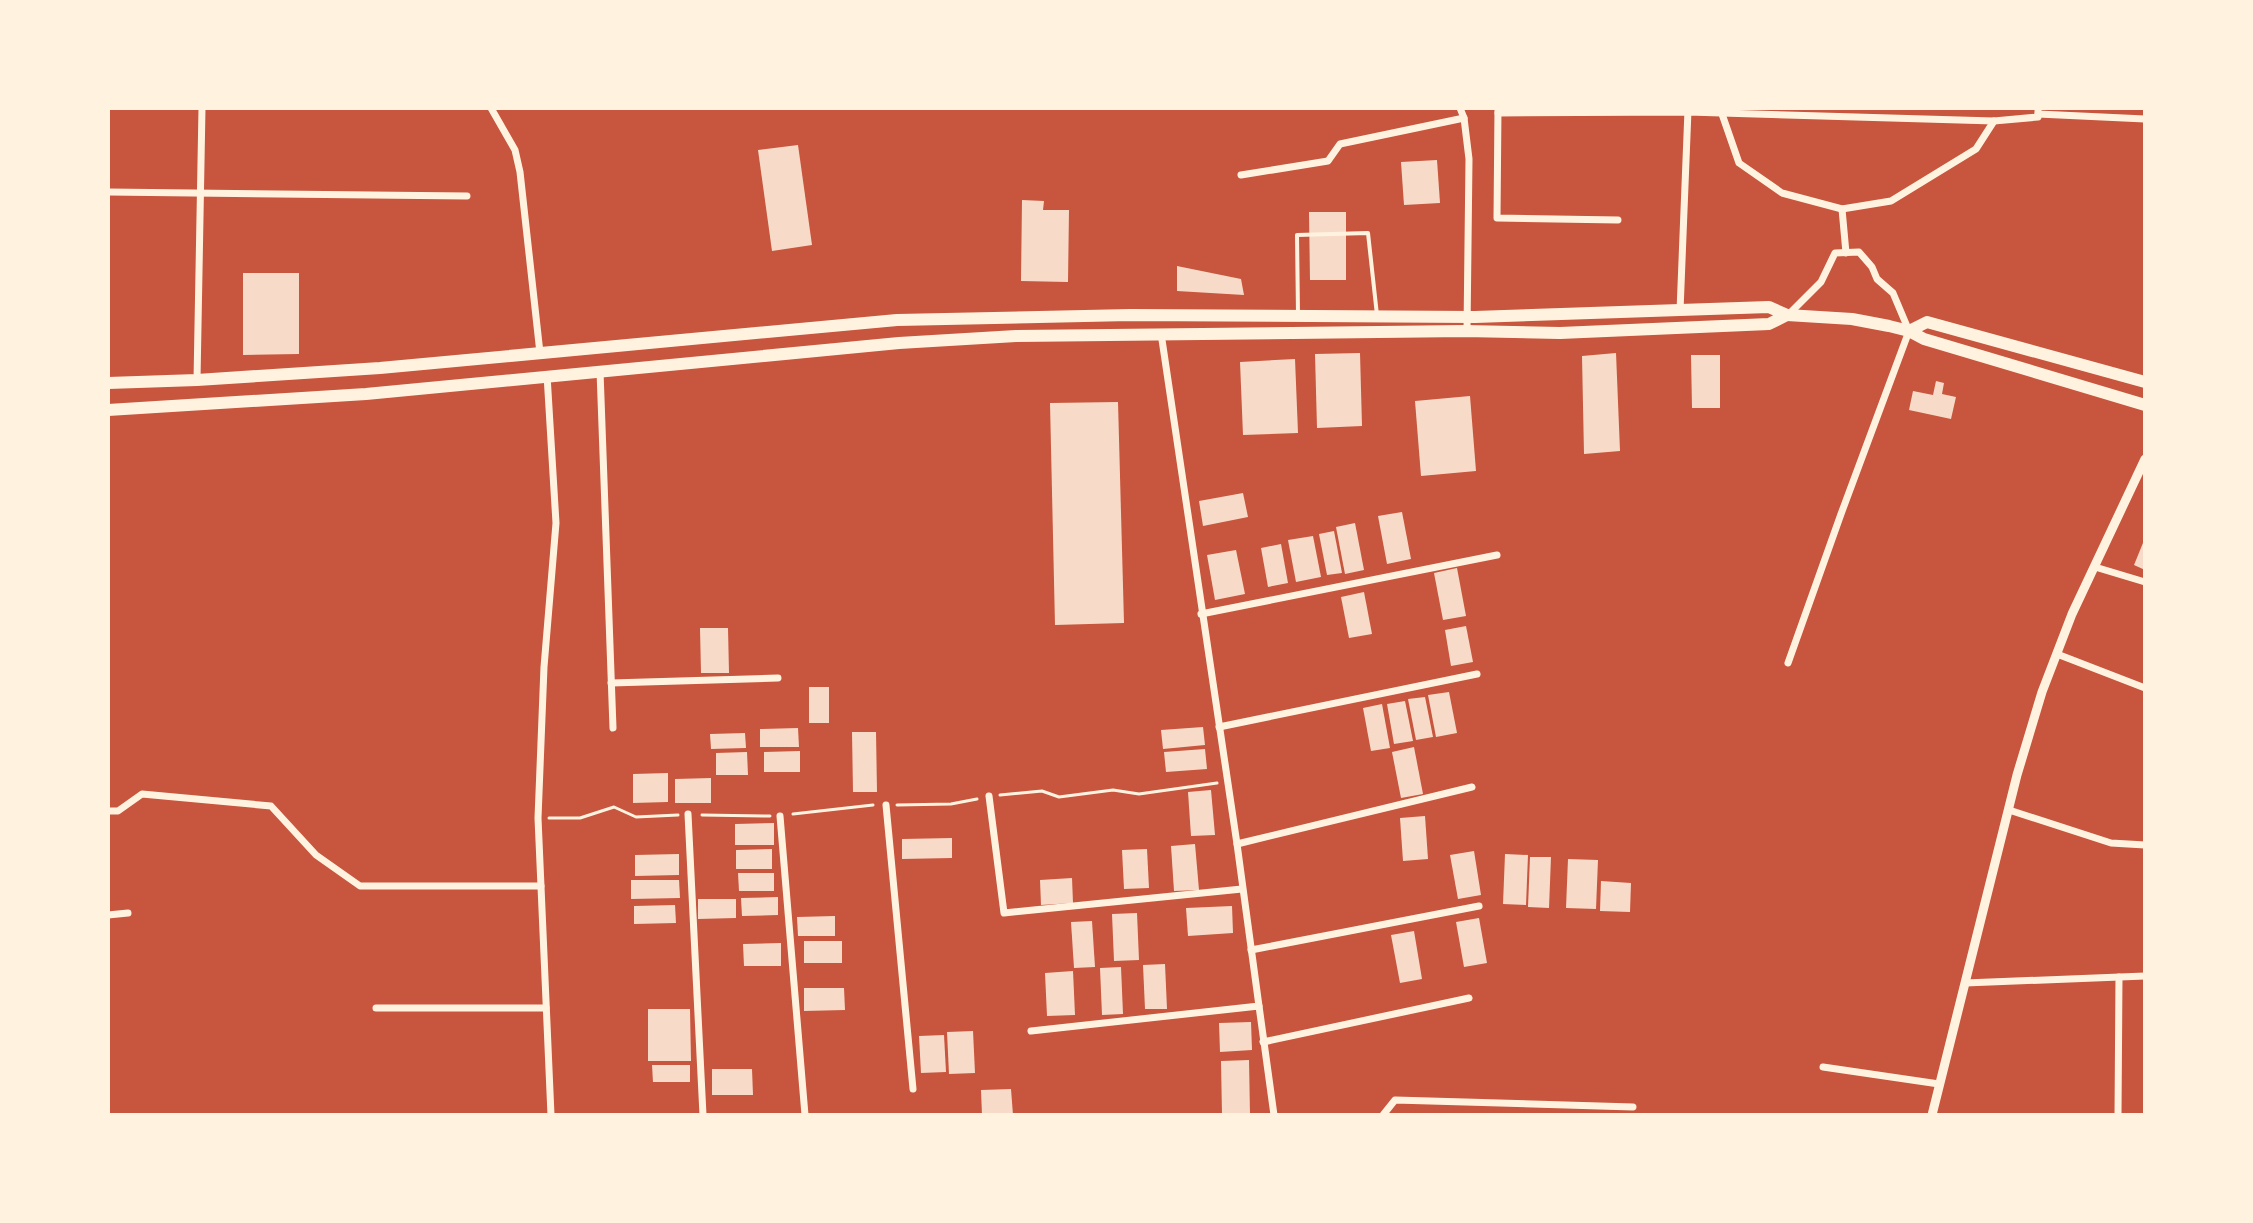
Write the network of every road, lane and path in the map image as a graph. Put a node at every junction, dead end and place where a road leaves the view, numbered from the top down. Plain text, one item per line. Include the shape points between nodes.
1 (202, 108) edge
2 (491, 108) edge
3 (1460, 108) edge
4 (1688, 110) edge
5 (1498, 111) edge
6 (2038, 111) edge
7 (1722, 114) junction
8 (1464, 118) junction
9 (2145, 119) edge
10 (1994, 121) junction
11 (1241, 175) dead end
12 (108, 192) edge
13 (200, 194) junction
14 (467, 196) dead end
15 (1842, 209) junction
16 (1618, 220) dead end
17 (1846, 253) junction
18 (1680, 311) junction
19 (1787, 315) junction
20 (1298, 316) junction
21 (1377, 317) junction
22 (1467, 317) junction
23 (1467, 331) junction
24 (1909, 331) junction
25 (1161, 333) junction
26 (540, 353) junction
27 (600, 371) junction
28 (547, 375) junction
29 (197, 380) junction
30 (2145, 382) edge
31 (108, 383) edge
32 (2145, 405) edge
33 (108, 410) edge
34 (2145, 459) edge
35 (1497, 555) dead end
36 (2095, 567) junction
37 (2145, 582) edge
38 (1201, 614) junction
39 (2057, 654) junction
40 (1788, 663) dead end
41 (1477, 674) dead end
42 (778, 678) dead end
43 (611, 683) junction
44 (2145, 688) edge
45 (1219, 727) junction
46 (613, 728) dead end
47 (1472, 787) dead end
48 (989, 796) dead end
49 (886, 805) dead end
50 (2009, 810) junction
51 (108, 811) edge
52 (688, 814) dead end
53 (780, 816) dead end
54 (1237, 844) junction
55 (2145, 845) edge
56 (541, 886) junction
57 (1242, 889) junction
58 (1479, 906) dead end
59 (128, 913) dead end
60 (108, 915) edge
61 (1251, 950) junction
62 (2145, 976) edge
63 (2119, 977) junction
64 (1965, 983) junction
65 (1469, 998) dead end
66 (1259, 1006) junction
67 (376, 1008) dead end
68 (546, 1008) junction
69 (1031, 1031) dead end
70 (1263, 1042) junction
71 (1823, 1067) dead end
72 (1939, 1084) junction
73 (913, 1089) dead end
74 (1633, 1107) dead end
75 (551, 1115) edge
76 (703, 1115) edge
77 (805, 1115) edge
78 (1274, 1115) edge
79 (1383, 1115) edge
80 (1932, 1115) edge
81 (2118, 1115) edge

1 - 13 street
2 - 26 street via 515,150 520,172
3 - 8 street
4 - 5 street
4 - 7 street
4 - 18 street
5 - 16 street via 1497,218
6 - 9 street
6 - 10 street via 2038,117
7 - 10 street
7 - 15 street via 1739,163 1782,193
8 - 11 street via 1340,144 1328,161
8 - 22 street via 1469,159
10 - 15 street via 1976,149 1891,201
12 - 13 street
13 - 14 street
13 - 29 street
15 - 17 street
17 - 19 street via 1835,253 1821,282
17 - 24 street via 1859,252 1872,267 1893,293
18 - 19 main road via 1769,307
18 - 22 main road
19 - 23 main road via 1769,324 1560,333
19 - 24 main road via 1852,319
20 - 21 main road
20 - 21 lane via 1297,235 1368,233
20 - 26 main road via 897,320
21 - 22 main road
22 - 23 street
23 - 25 main road
24 - 30 main road via 1927,322
24 - 32 main road
24 - 40 street
25 - 27 main road via 899,343
25 - 38 street
26 - 29 main road
27 - 28 main road
27 - 43 street
28 - 33 main road via 366,394
28 - 56 street via 556,523 544,667
29 - 31 main road
34 - 36 street
35 - 38 street
36 - 37 street
36 - 39 street
38 - 45 street
39 - 44 street
39 - 50 street
41 - 45 street
42 - 43 street
43 - 46 street
45 - 54 street
47 - 54 street
48 - 57 street via 1004,913
49 - 73 street
50 - 55 street via 2111,843
50 - 64 street
51 - 56 street via 118,811 142,794 271,806 316,855 360,886
52 - 76 street
53 - 77 street
54 - 57 street
56 - 68 street
57 - 61 street
58 - 61 street
59 - 60 street
61 - 66 street
62 - 63 street
63 - 64 street
63 - 81 street
64 - 72 street
65 - 70 street
66 - 69 street
66 - 70 street
67 - 68 street
68 - 75 street
70 - 78 street
71 - 72 street
72 - 80 street
74 - 79 street via 1395,1100

